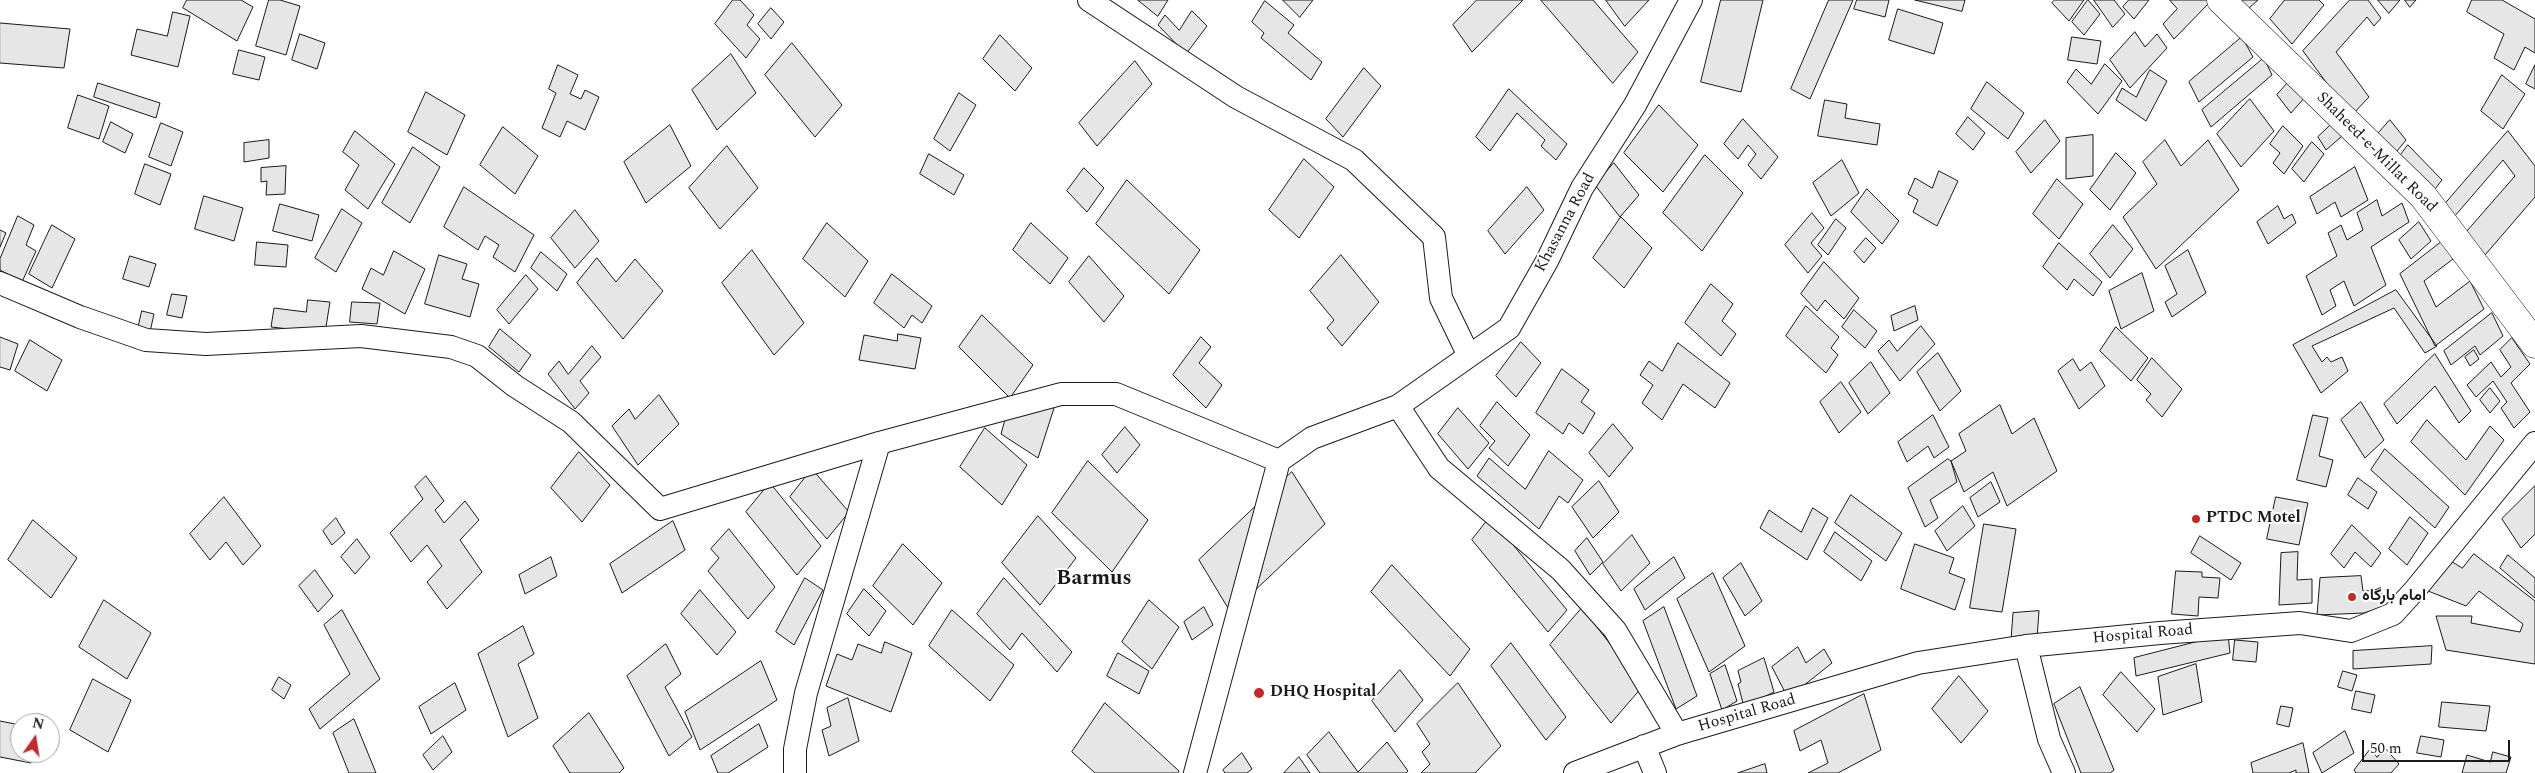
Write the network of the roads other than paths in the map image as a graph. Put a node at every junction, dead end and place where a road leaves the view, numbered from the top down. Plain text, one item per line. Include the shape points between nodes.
1 (1089, 0) edge
2 (1691, 0) edge
3 (2221, 0) edge
4 (0, 283) edge
5 (2535, 344) edge
6 (1469, 356) junction
7 (1398, 406) junction
8 (879, 443) junction
9 (2535, 443) edge
10 (1279, 461) junction
11 (2026, 646) junction
12 (1677, 734) junction
13 (1644, 746) junction
14 (795, 773) edge
15 (1195, 773) edge
16 (1575, 773) edge
17 (1655, 773) edge
18 (2064, 773) edge

1 - 6 street via 1236,97 1354,160 1434,237 1441,298
2 - 6 street, Khasanna Road via 1635,105 1582,188 1547,261 1509,328
3 - 5 main road, Shaheed-e-Millat Road via 2423,196
4 - 8 street via 80,317 146,340 206,344 361,336 451,346 477,356 515,386 571,422 660,509
6 - 7 street, Khasanna Road
7 - 10 street, Khasanna Road via 1312,438
7 - 12 street via 1439,468 1561,570 1615,630
8 - 10 street via 1061,394 1116,394
8 - 14 street via 806,693 795,749
9 - 11 street, Hospital Road via 2392,614 2351,631 2300,623
10 - 15 street
11 - 12 street, Hospital Road via 1918,664
11 - 18 street via 2049,739
12 - 13 street, Hospital Road
13 - 16 street, Hospital Road
13 - 17 street

